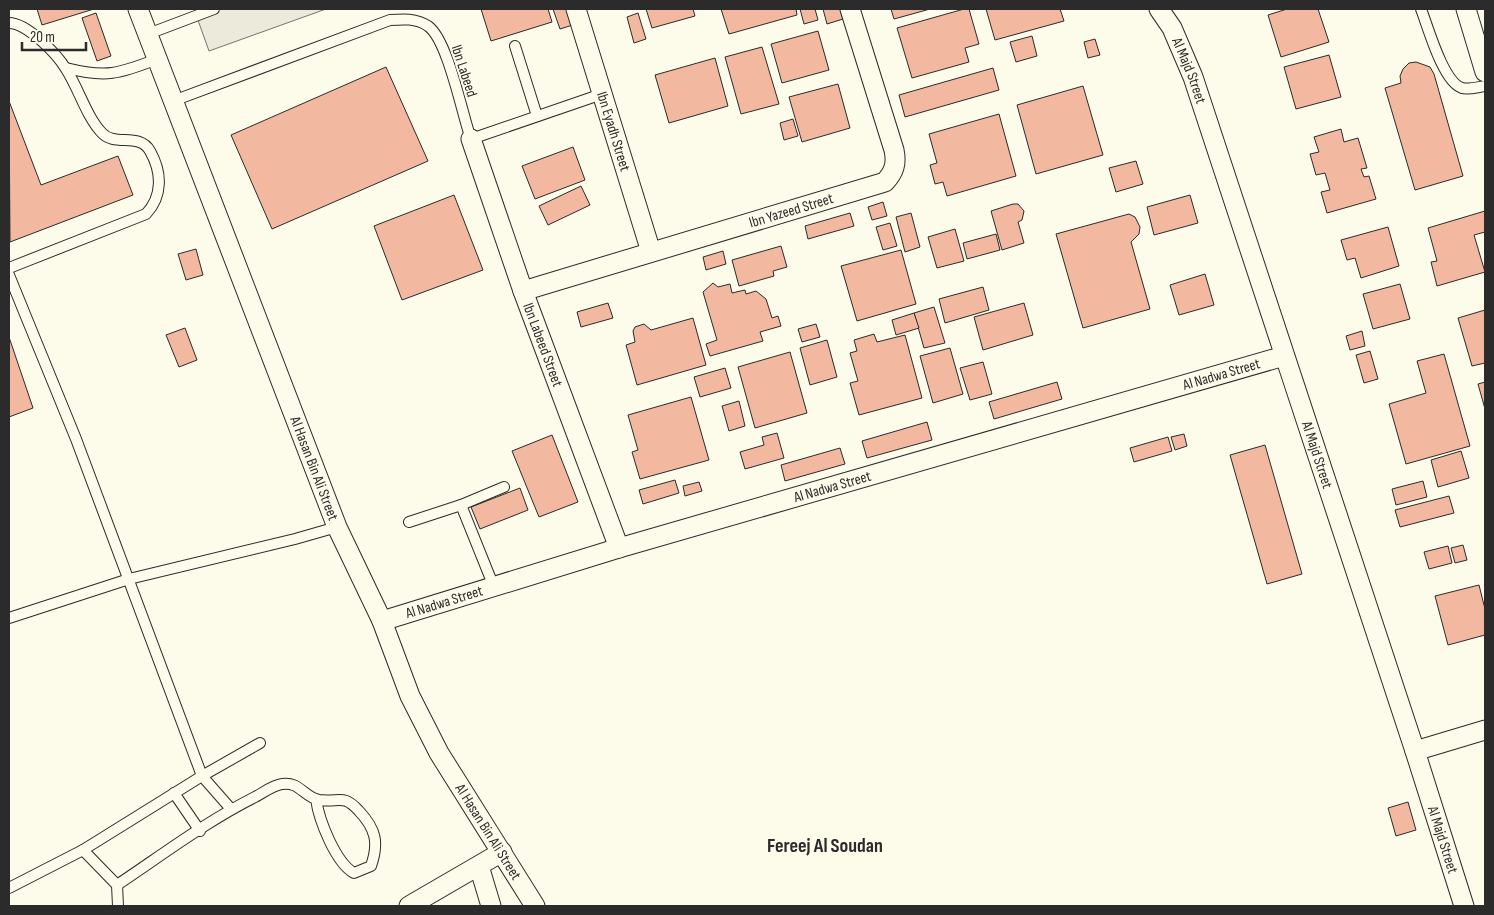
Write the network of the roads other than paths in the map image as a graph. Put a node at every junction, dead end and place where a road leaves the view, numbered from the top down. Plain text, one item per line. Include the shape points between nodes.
1 (138, 9) edge
2 (214, 9) edge
3 (576, 9) edge
4 (850, 9) edge
5 (1159, 9) edge
6 (1421, 9) edge
7 (1466, 9) edge
8 (9, 23) edge
9 (148, 34) junction
10 (515, 46) dead end
11 (157, 59) junction
12 (66, 68) junction
13 (1485, 72) edge
14 (1485, 86) edge
15 (602, 94) junction
16 (173, 101) junction
17 (537, 116) junction
18 (471, 139) junction
19 (651, 252) junction
20 (9, 268) edge
21 (9, 275) edge
22 (522, 291) junction
23 (1284, 356) junction
24 (504, 487) dead end
25 (461, 505) junction
26 (409, 522) dead end
27 (337, 527) junction
28 (619, 548) junction
29 (128, 578) junction
30 (494, 587) junction
31 (9, 618) edge
32 (382, 622) junction
33 (1485, 730) edge
34 (260, 743) dead end
35 (1416, 751) junction
36 (202, 776) junction
37 (174, 793) junction
38 (316, 800) junction
39 (230, 809) junction
40 (200, 831) junction
41 (83, 850) junction
42 (502, 852) junction
43 (479, 866) junction
44 (117, 885) junction
45 (9, 888) edge
46 (118, 906) edge
47 (409, 906) edge
48 (491, 906) edge
49 (535, 906) edge
50 (1464, 906) edge

1 - 9 street, Al Hasan Bin Ali Street
2 - 9 lane
3 - 15 street, Ibn Eyadh Street
4 - 19 street, Ibn Yazeed Street via 894,150 896,162 893,173 885,182 874,186
5 - 23 street, Al Majd Street via 1172,28 1193,77
6 - 14 lane via 1446,75 1463,89
7 - 13 street
8 - 12 lane via 26,28
9 - 11 street, Al Hasan Bin Ali Street
10 - 17 lane
11 - 12 lane via 121,73 94,75
11 - 16 street, Al Hasan Bin Ali Street
12 - 20 lane via 103,135 146,144 155,163 159,193 146,214
15 - 17 lane
15 - 19 street, Ibn Eyadh Street
16 - 18 lane, Ibn Labeed via 390,20 416,20 429,27 446,55
16 - 27 street, Al Hasan Bin Ali Street
17 - 18 lane
18 - 22 street, Ibn Labeed Street
19 - 22 street, Ibn Yazeed Street
21 - 29 lane
22 - 28 street, Ibn Labeed Street
23 - 28 street, Al Nadwa Street
23 - 35 street, Al Majd Street
24 - 25 lane
25 - 26 lane
25 - 30 lane
27 - 29 lane
27 - 32 street, Al Hasan Bin Ali Street
28 - 30 street, Al Nadwa Street
29 - 31 lane
29 - 36 lane
30 - 32 street, Al Nadwa Street
32 - 42 street, Al Hasan Bin Ali Street via 410,696 431,737
33 - 35 street
34 - 36 lane
35 - 50 street, Al Majd Street
36 - 37 lane
36 - 39 lane
37 - 40 lane
37 - 41 lane
38 - 38 lane via 347,800 366,818 376,843 371,866 354,873 345,868 318,815
38 - 39 lane via 293,784 281,784
39 - 40 lane
40 - 44 lane
41 - 44 lane
41 - 45 lane
42 - 43 street
42 - 49 street, Al Hasan Bin Ali Street
43 - 47 street
43 - 48 street
44 - 46 lane

